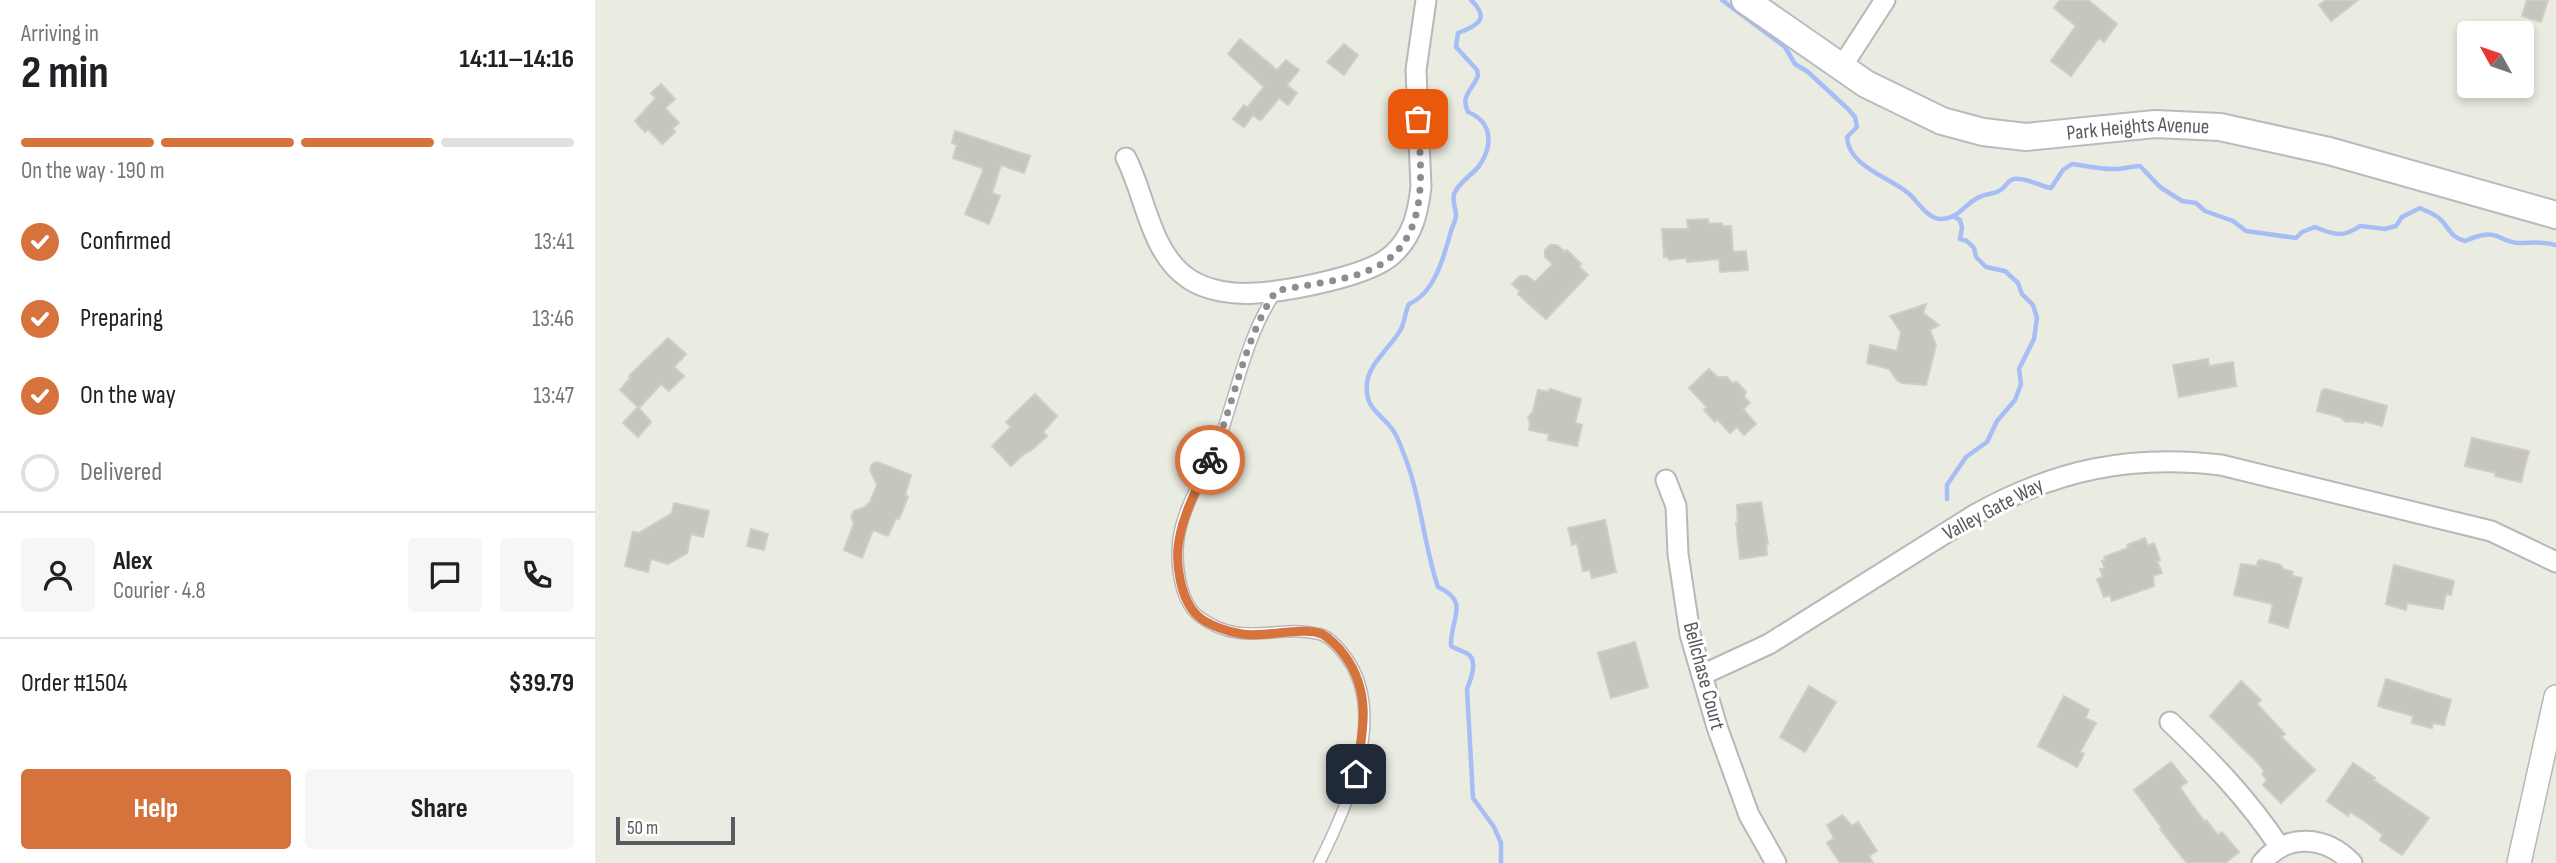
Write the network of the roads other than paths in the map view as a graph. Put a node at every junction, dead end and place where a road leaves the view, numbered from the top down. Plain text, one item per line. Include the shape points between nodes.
1 (1426, 0) edge
2 (1745, 0) edge
3 (1885, 0) edge
4 (1841, 68) junction
5 (1126, 158) dead end
6 (2556, 215) edge
7 (1276, 291) junction
8 (1666, 480) dead end
9 (2556, 562) edge
10 (1702, 675) junction
11 (2556, 697) edge
12 (2170, 722) dead end
13 (2279, 846) junction
14 (1319, 863) edge
15 (1776, 863) edge
16 (2262, 863) edge
17 (2353, 863) edge
18 (2519, 863) edge

1 - 7 street via 1416,69 1421,187 1414,223 1392,256 1372,269
2 - 4 main road, Park Heights Avenue
3 - 4 street
4 - 6 main road, Park Heights Avenue via 1905,105 1983,132 2026,137 2155,124 2220,127 2329,151
5 - 7 street via 1157,239 1175,267 1210,288 1236,293
7 - 14 lane via 1253,333 1220,437 1188,506 1178,542 1179,571 1187,600 1198,616 1217,627 1243,635 1321,634 1338,646 1355,670 1364,697 1365,724 1346,804
8 - 10 street, Bellchase Court via 1676,506 1682,590
9 - 10 street, Valley Gate Way via 2491,531 2221,465 2181,460 2119,464 2054,478 2011,495 1769,643
10 - 15 street, Bellchase Court via 1732,772
11 - 18 street
12 - 13 street via 2240,792
13 - 16 street
13 - 17 street via 2314,841 2338,849

